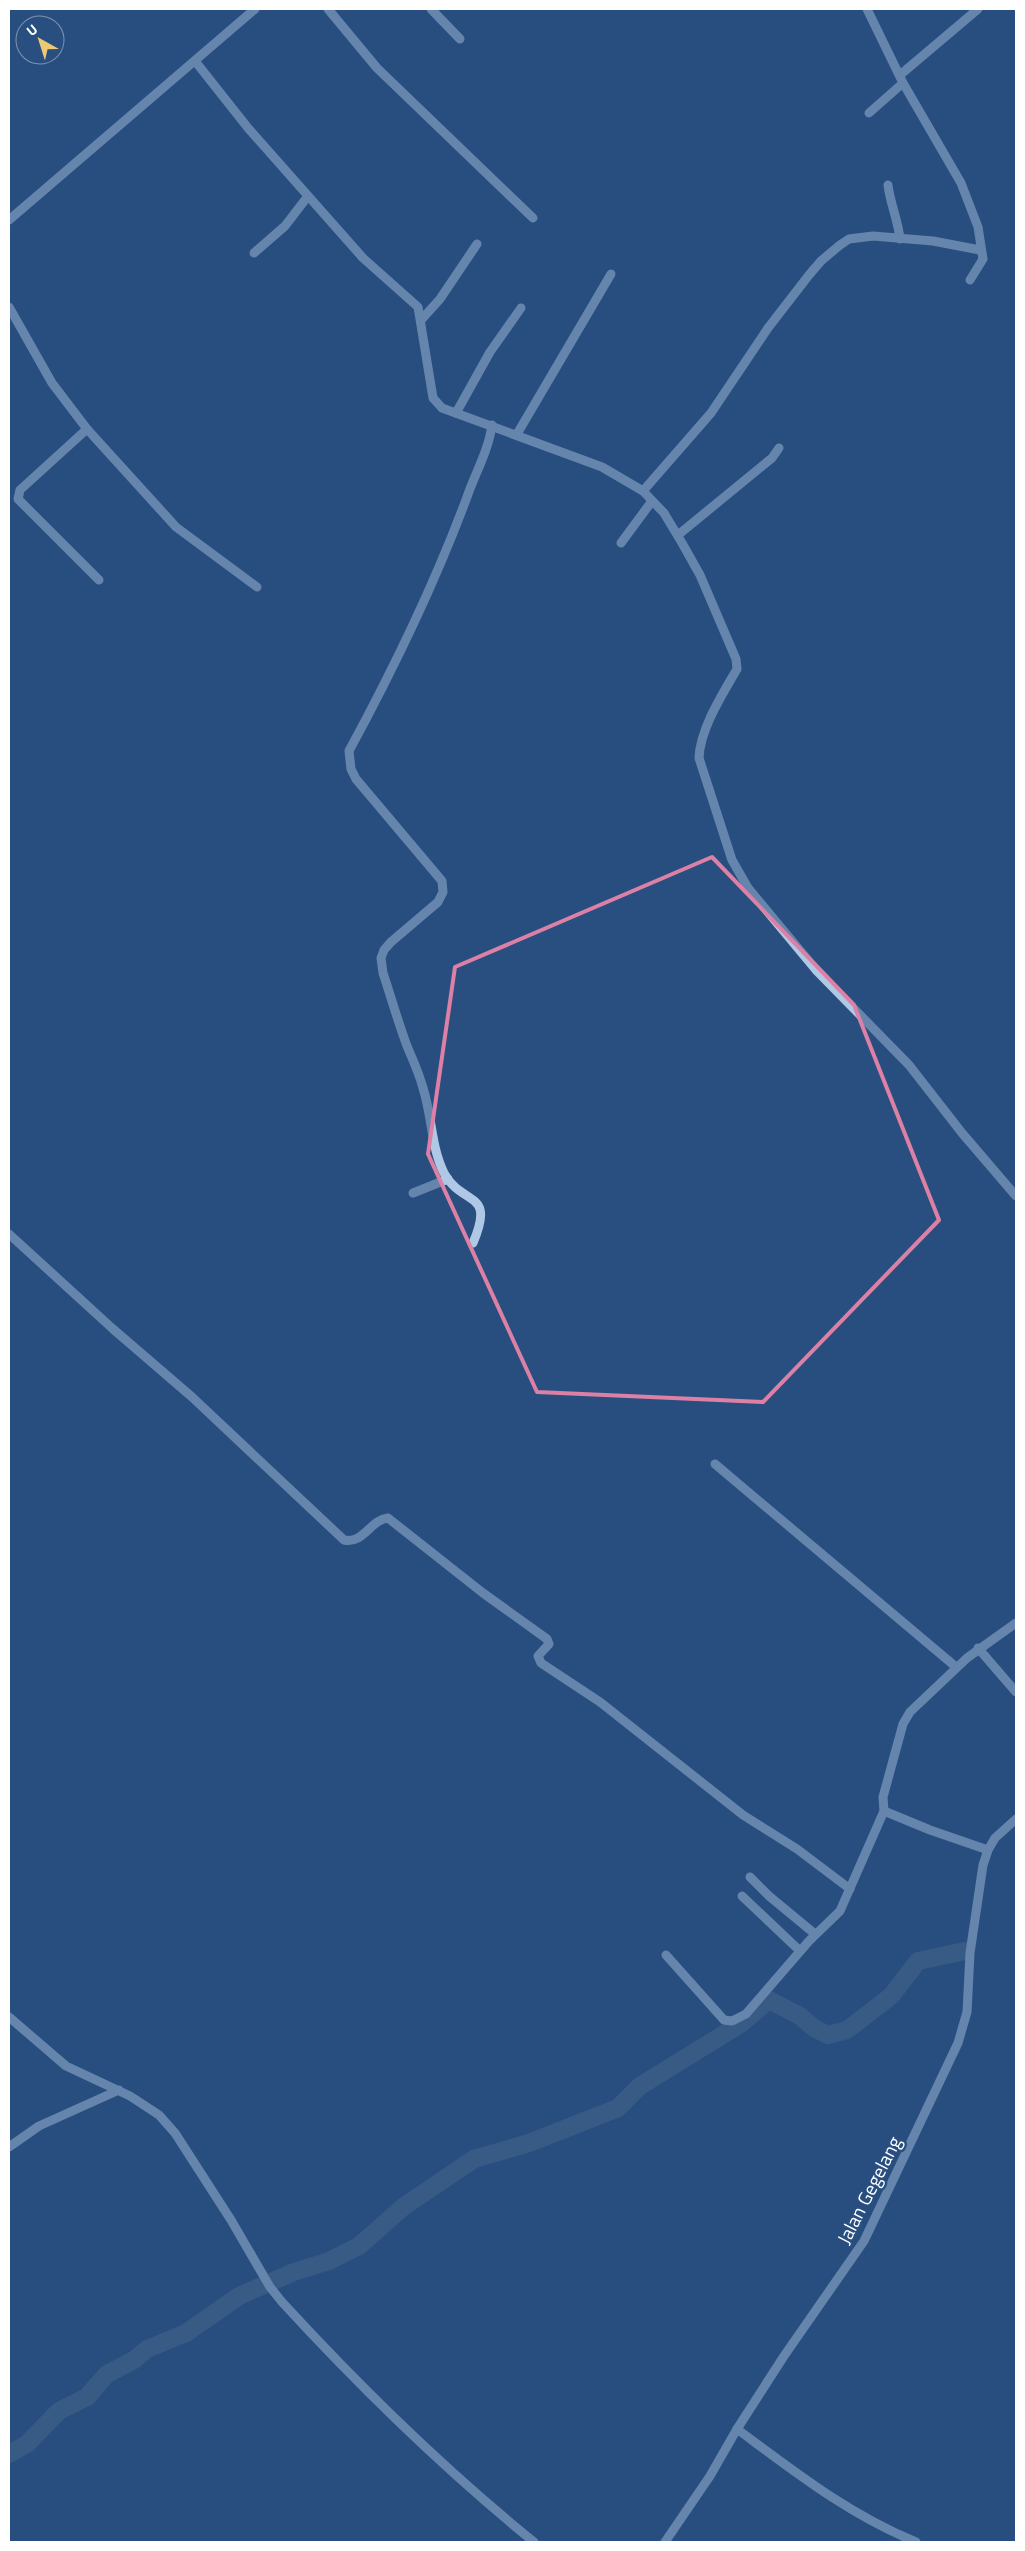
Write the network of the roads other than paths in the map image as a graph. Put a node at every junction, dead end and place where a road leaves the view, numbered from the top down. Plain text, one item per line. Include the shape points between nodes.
1 (255, 9) edge
2 (328, 9) edge
3 (431, 9) edge
4 (867, 9) edge
5 (978, 9) edge
6 (460, 39) dead end
7 (195, 61) junction
8 (901, 79) junction
9 (869, 113) dead end
10 (888, 185) dead end
11 (308, 196) junction
12 (533, 218) dead end
13 (9, 220) edge
14 (900, 239) junction
15 (477, 244) dead end
16 (980, 250) junction
17 (254, 253) dead end
18 (611, 274) dead end
19 (970, 280) dead end
20 (9, 307) edge
21 (522, 308) dead end
22 (422, 319) junction
23 (456, 413) junction
24 (492, 425) junction
25 (88, 429) junction
26 (517, 434) junction
27 (779, 448) dead end
28 (643, 491) junction
29 (652, 500) junction
30 (678, 535) junction
31 (621, 543) dead end
32 (99, 580) dead end
33 (257, 587) dead end
34 (448, 1179) junction
35 (413, 1192) dead end
36 (1016, 1196) edge
37 (9, 1234) edge
38 (473, 1243) dead end
39 (715, 1464) dead end
40 (1016, 1623) edge
41 (978, 1648) junction
42 (956, 1667) junction
43 (1016, 1692) edge
44 (884, 1810) junction
45 (1016, 1819) edge
46 (988, 1850) junction
47 (750, 1877) dead end
48 (850, 1889) junction
49 (742, 1896) dead end
50 (815, 1934) junction
51 (800, 1951) junction
52 (666, 1955) dead end
53 (9, 2017) edge
54 (120, 2090) junction
55 (9, 2147) edge
56 (737, 2429) junction
57 (534, 2542) edge
58 (665, 2542) edge
59 (916, 2542) edge

1 - 7 street
2 - 12 street via 377,68
3 - 6 street
4 - 8 street
5 - 8 street
7 - 11 street via 231,108
7 - 13 street
8 - 9 street
8 - 16 street via 961,183 981,236
10 - 14 street
11 - 17 street via 285,226
11 - 22 street via 368,262 407,295 418,307
14 - 16 street via 933,241
14 - 28 street via 867,236 849,239 821,261 768,328 711,413
15 - 22 street via 440,299
16 - 19 street via 982,261
18 - 26 street
20 - 25 street via 52,383
21 - 23 street via 490,352
22 - 23 street via 433,398 439,406
23 - 24 street
24 - 26 street
24 - 34 street via 442,565 391,675 349,752 350,769 356,779 442,881 444,892 438,902 391,942 381,958 383,973 424,1090 437,1154
25 - 32 street via 20,490 18,499
25 - 33 street via 176,527
26 - 28 street via 602,467
27 - 30 street via 772,458
28 - 29 street
29 - 30 street
29 - 31 street
30 - 36 street via 700,575 736,659 737,669 699,746 699,758 732,860 748,888 790,941 908,1065
34 - 35 street
34 - 38 street via 482,1212
37 - 48 street via 192,1397 344,1540 360,1537 378,1521 388,1518 547,1639 549,1644 538,1656 541,1663 600,1702 743,1815 797,1849
39 - 42 street
40 - 41 street
41 - 42 street
41 - 43 street
42 - 44 street via 906,1719 883,1797
44 - 46 street
44 - 48 street
45 - 46 street, Jalan Gegelang via 995,1838
46 - 56 street, Jalan Gegelang via 972,1934 967,2012 951,2059 864,2241
47 - 50 street
48 - 50 street via 840,1911
49 - 51 street
50 - 51 street
51 - 52 street via 755,2005 732,2021 724,2020
53 - 54 street via 66,2066
54 - 55 street via 39,2126
54 - 57 street via 151,2108 175,2133 268,2284 318,2342 394,2419
56 - 58 street, Jalan Gegelang
56 - 59 street via 820,2491

